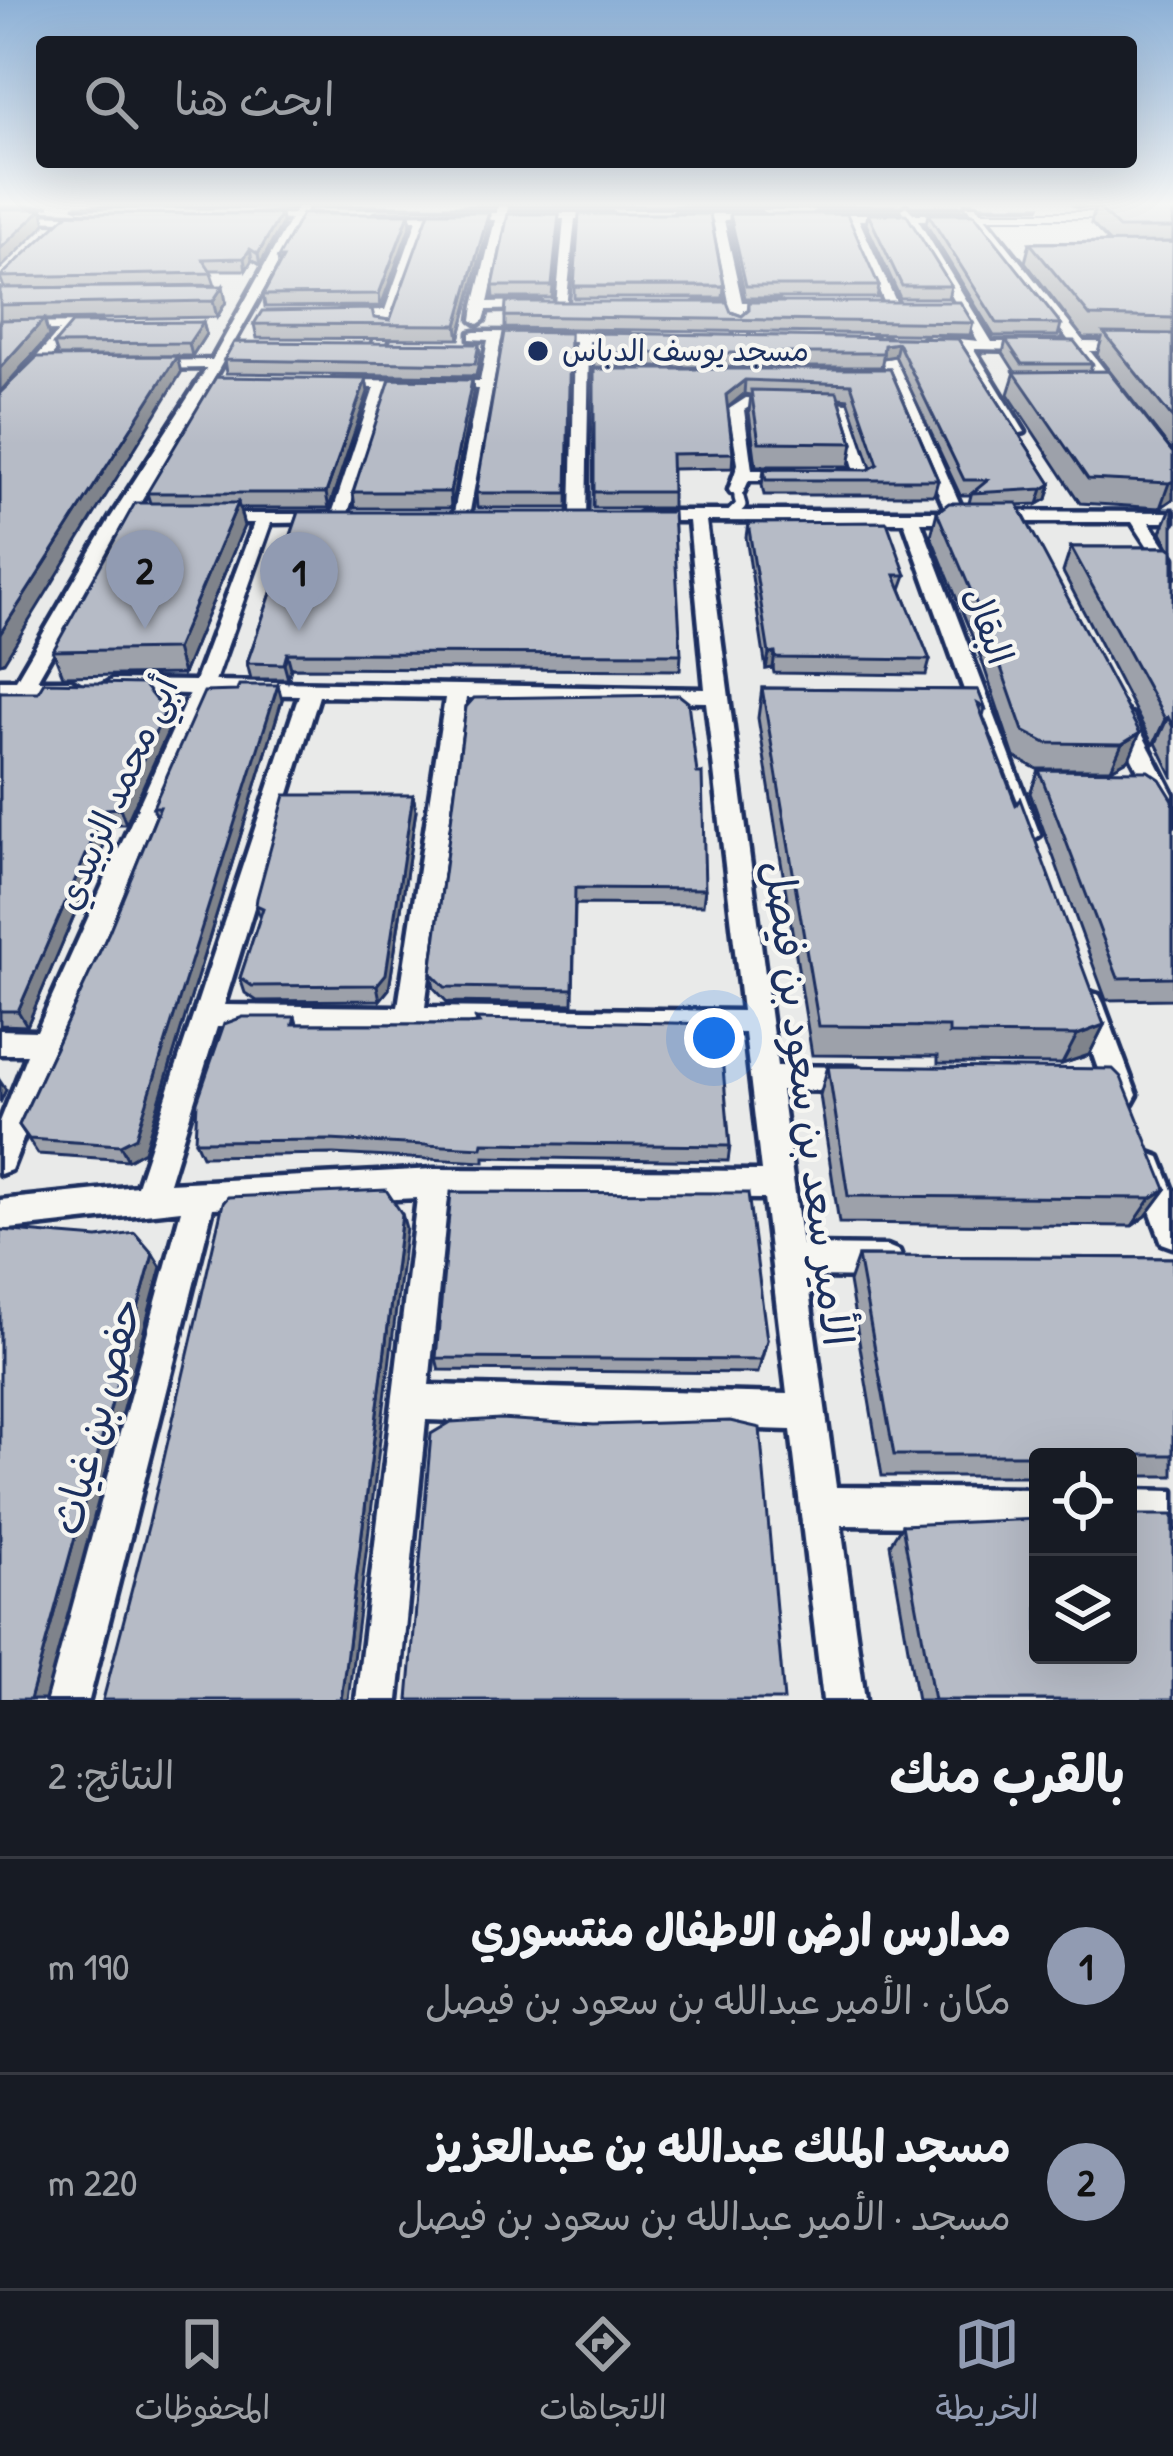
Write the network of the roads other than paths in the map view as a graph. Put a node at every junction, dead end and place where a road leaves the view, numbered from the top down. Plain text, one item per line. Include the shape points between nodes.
1 (259, 285) edge
2 (398, 285) edge
3 (485, 285) edge
4 (564, 285) edge
5 (730, 285) edge
6 (883, 285) edge
7 (948, 285) edge
8 (1033, 285) edge
9 (232, 293) dead end
10 (255, 293) junction
11 (562, 305) junction
12 (584, 305) edge
13 (480, 306) junction
14 (691, 306) edge
15 (802, 306) edge
16 (870, 306) edge
17 (892, 306) junction
18 (914, 306) edge
19 (734, 307) junction
20 (388, 314) junction
21 (326, 315) edge
22 (263, 316) edge
23 (241, 321) junction
24 (218, 326) dead end
25 (70, 327) junction
26 (112, 327) edge
27 (0, 328) edge
28 (582, 337) junction
29 (647, 338) edge
30 (766, 338) edge
31 (857, 339) edge
32 (880, 339) junction
33 (901, 340) edge
34 (922, 340) edge
35 (963, 341) junction
36 (495, 343) junction
37 (228, 346) junction
38 (250, 346) edge
39 (357, 346) edge
40 (379, 346) junction
41 (988, 346) junction
42 (402, 347) edge
43 (1080, 347) junction
44 (1173, 347) edge
45 (214, 364) junction
46 (37, 365) junction
47 (59, 365) edge
48 (126, 365) edge
49 (583, 375) junction
50 (606, 375) edge
51 (895, 375) junction
52 (873, 376) edge
53 (203, 381) junction
54 (226, 382) edge
55 (315, 383) edge
56 (382, 384) junction
57 (485, 385) junction
58 (1090, 385) edge
59 (1110, 385) junction
60 (988, 386) junction
61 (1009, 386) edge
62 (1122, 402) edge
63 (0, 408) edge
64 (1023, 442) edge
65 (804, 476) edge
66 (824, 476) edge
67 (740, 482) junction
68 (1058, 497) dead end
69 (1070, 515) junction
70 (556, 516) edge
71 (580, 516) junction
72 (604, 516) edge
73 (627, 516) edge
74 (697, 516) junction
75 (730, 516) junction
76 (910, 516) junction
77 (956, 516) junction
78 (1020, 516) junction
79 (1137, 516) junction
80 (1173, 517) edge
81 (120, 518) junction
82 (144, 518) edge
83 (192, 518) edge
84 (339, 518) junction
85 (359, 518) edge
86 (442, 518) edge
87 (462, 518) junction
88 (486, 518) edge
89 (264, 519) junction
90 (1030, 536) edge
91 (1173, 572) edge
92 (0, 686) edge
93 (23, 686) junction
94 (202, 686) junction
95 (311, 689) junction
96 (456, 694) junction
97 (716, 696) junction
98 (1114, 700) edge
99 (1173, 816) edge
100 (1040, 866) edge
101 (1078, 974) edge
102 (208, 1016) junction
103 (410, 1018) junction
104 (757, 1022) junction
105 (0, 1042) edge
106 (46, 1043) junction
107 (766, 1078) junction
108 (883, 1079) edge
109 (0, 1160) edge
110 (434, 1183) junction
111 (778, 1186) junction
112 (201, 1194) junction
113 (147, 1202) junction
114 (0, 1215) edge
115 (1173, 1232) edge
116 (787, 1261) junction
117 (923, 1262) edge
118 (407, 1402) junction
119 (805, 1412) junction
120 (819, 1506) junction
121 (1029, 1508) edge
122 (1137, 1509) edge
123 (1173, 1510) edge
124 (68, 1700) edge
125 (377, 1700) edge
126 (844, 1700) edge

1 - 10 street
2 - 20 street
3 - 13 street
4 - 11 street
5 - 19 street
6 - 17 street
7 - 41 street
8 - 43 street
9 - 10 street
10 - 23 street
11 - 12 street
11 - 13 street
13 - 36 street via 473,342
14 - 19 street
15 - 19 street
16 - 17 street
17 - 18 street
19 - 30 street via 739,338
20 - 21 street
20 - 40 street
22 - 23 street
23 - 24 street
23 - 37 street
25 - 26 street
25 - 27 street
25 - 46 street
28 - 29 street
28 - 36 street
28 - 49 street
31 - 32 street
32 - 33 street
32 - 51 street
34 - 35 street
35 - 41 street
35 - 60 street
36 - 57 street
37 - 38 street
37 - 45 street
39 - 40 street
40 - 42 street
41 - 43 street
43 - 44 street
43 - 59 street
45 - 48 street
45 - 53 street
46 - 47 street
46 - 63 street
49 - 50 street
49 - 71 street
51 - 52 street
51 - 77 street
53 - 54 street
53 - 81 street
55 - 56 street
56 - 57 street
56 - 84 street
57 - 87 street
58 - 59 street
59 - 62 street
60 - 61 street
60 - 64 street
65 - 67 street
66 - 67 street via 865,476 843,406 739,404
67 - 75 lane via 741,505
68 - 69 street
69 - 78 street
69 - 79 street
70 - 71 street
71 - 72 street
73 - 74 street
74 - 75 street
74 - 97 street, الأمير سعد بن سعود بن فيصل
75 - 76 street
76 - 77 street
76 - 100 street, البقال via 1019,781
77 - 78 street
78 - 90 street
79 - 80 street
79 - 91 street
81 - 82 street
81 - 93 street
83 - 89 street
84 - 85 street
84 - 89 street
86 - 87 street
87 - 88 street
89 - 94 street, أبي محمد الزبيدي
92 - 93 street
93 - 94 street
94 - 95 street
94 - 106 street, أبي محمد الزبيدي
95 - 96 street
95 - 102 street
96 - 97 street
96 - 103 street
97 - 104 street, الأمير سعد بن سعود بن فيصل
98 - 99 street via 1145,782
101 - 115 street via 1105,1080 1137,1135
102 - 103 street
102 - 113 street
103 - 104 street
104 - 107 street, الأمير سعد بن سعود بن فيصل
105 - 106 street
106 - 109 street, أبي محمد الزبيدي
107 - 108 street
107 - 111 street, الأمير سعد بن سعود بن فيصل
110 - 111 street
110 - 112 street
110 - 118 street
111 - 116 street, الأمير سعد بن سعود بن فيصل
112 - 113 street
112 - 124 street, حفص بن غياث
113 - 114 street
116 - 117 street
116 - 119 street, الأمير سعد بن سعود بن فيصل
118 - 119 street
118 - 125 street
119 - 120 street, الأمير سعد بن سعود بن فيصل
120 - 121 street
120 - 126 street, الأمير سعد بن سعود بن فيصل
122 - 123 street

